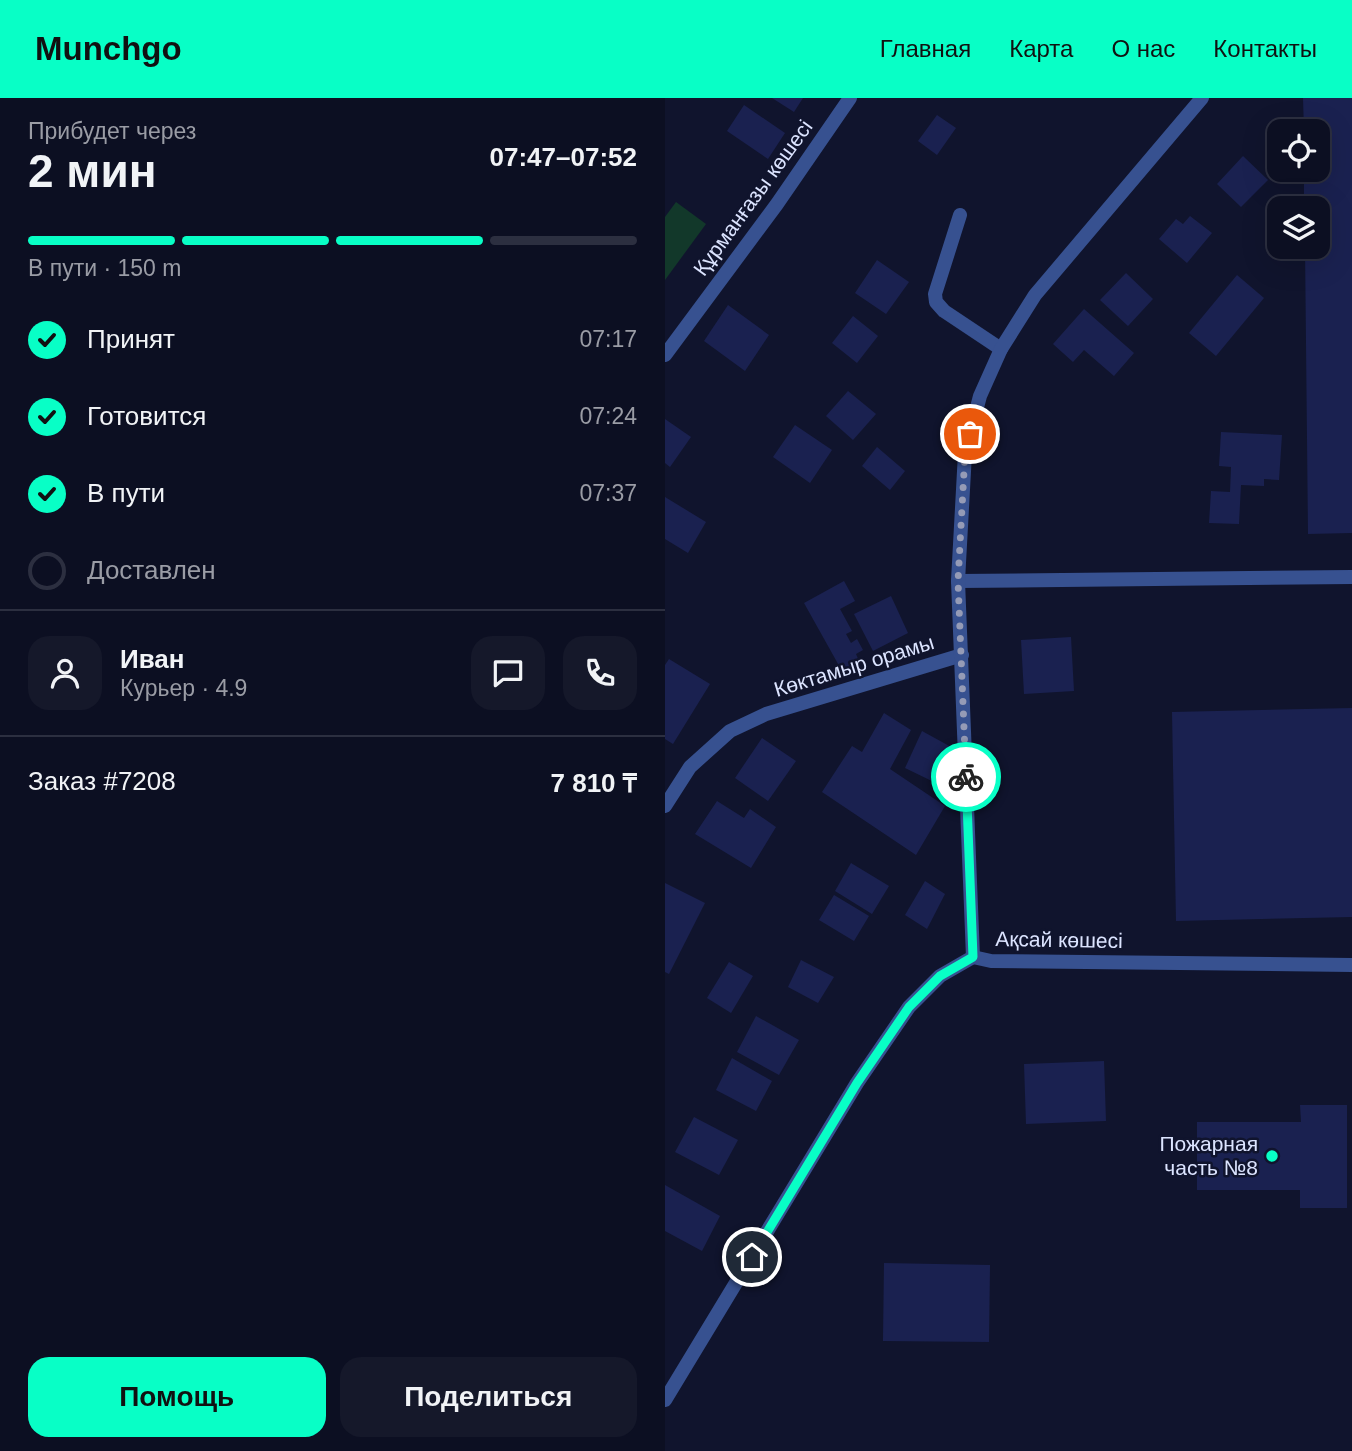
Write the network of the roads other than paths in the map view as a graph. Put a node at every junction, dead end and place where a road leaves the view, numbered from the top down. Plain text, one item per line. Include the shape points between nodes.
1 (850, 98) edge
2 (1202, 98) edge
3 (960, 215) dead end
4 (1001, 349) junction
5 (665, 355) edge
6 (1352, 577) edge
7 (958, 581) junction
8 (962, 655) junction
9 (665, 806) edge
10 (973, 957) junction
11 (1352, 965) edge
12 (665, 1400) edge

1 - 5 street, Құрманғазы көшесі
2 - 4 street, Көктамыр орамы via 1035,295
3 - 4 street via 936,302
4 - 7 street, Көктамыр орамы via 981,396 965,453
6 - 7 street
7 - 8 street, Көктамыр орамы
8 - 9 street, Көктамыр орамы via 766,713 730,731 690,767
8 - 10 street
10 - 11 street, Ақсай көшесі via 991,961
10 - 12 street, Ақсай көшесі via 940,976 909,1007 857,1083

